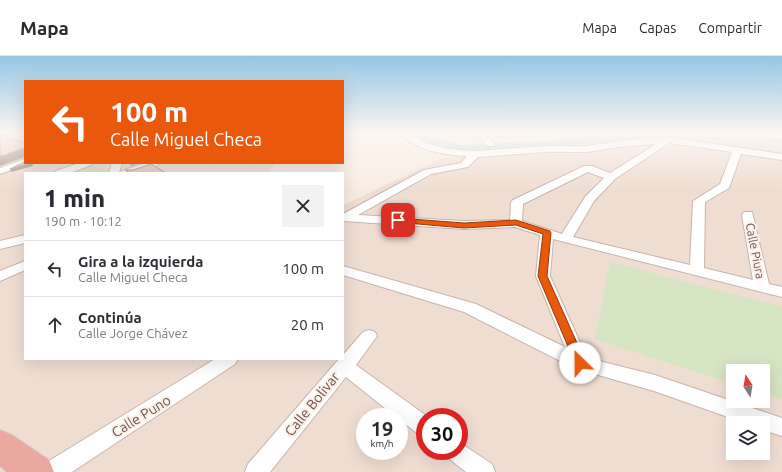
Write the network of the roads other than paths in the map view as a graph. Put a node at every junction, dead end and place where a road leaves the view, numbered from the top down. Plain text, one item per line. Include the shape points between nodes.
1 (453, 152) edge
2 (498, 152) edge
3 (648, 152) edge
4 (737, 152) edge
5 (756, 152) edge
6 (475, 154) junction
7 (781, 158) edge
8 (24, 162) edge
9 (85, 164) edge
10 (152, 164) edge
11 (0, 171) edge
12 (63, 172) edge
13 (127, 172) edge
14 (611, 177) junction
15 (748, 215) dead end
16 (344, 218) edge
17 (516, 223) junction
18 (547, 233) junction
19 (24, 238) edge
20 (565, 239) junction
21 (0, 245) edge
22 (24, 265) edge
23 (697, 271) junction
24 (0, 276) edge
25 (347, 276) edge
26 (762, 288) junction
27 (782, 292) edge
28 (369, 336) dead end
29 (227, 360) edge
30 (580, 363) junction
31 (344, 366) junction
32 (416, 421) edge
33 (782, 427) edge
34 (0, 446) edge
35 (468, 460) edge
36 (36, 472) edge
37 (52, 472) edge
38 (256, 472) edge
39 (484, 472) edge

1 - 6 street
2 - 6 street
3 - 14 street
4 - 23 street via 724,186 699,201
5 - 7 street
6 - 16 street via 464,165 428,172
8 - 11 street
9 - 12 street
10 - 13 street
14 - 17 street via 588,168 517,202
14 - 20 street via 589,198
15 - 26 street, Calle Piura
16 - 17 street via 464,226
17 - 18 street
18 - 20 street
18 - 30 street via 543,276
19 - 21 street
20 - 23 street
22 - 24 street
23 - 26 street
25 - 30 street via 470,308
26 - 27 street
28 - 31 street, Calle Bolivar
29 - 37 street, Calle Puno
30 - 33 street via 655,383
31 - 32 street
31 - 38 street, Calle Bolivar
34 - 36 highway
35 - 39 street

